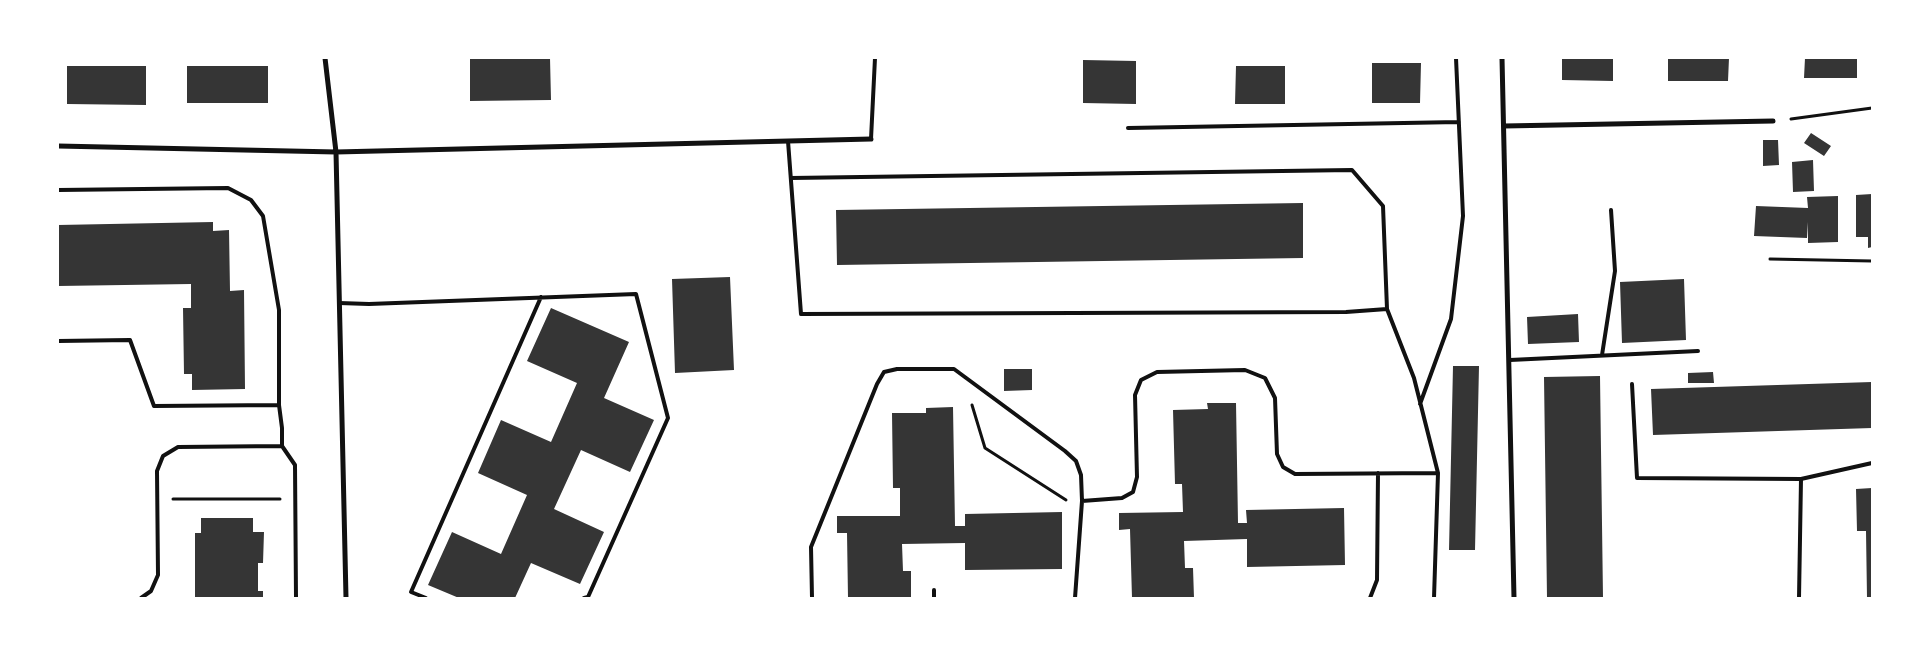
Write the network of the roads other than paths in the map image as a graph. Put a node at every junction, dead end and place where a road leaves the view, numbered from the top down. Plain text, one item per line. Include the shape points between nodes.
1 (325, 58) edge
2 (875, 58) edge
3 (1456, 58) edge
4 (1502, 58) edge
5 (1459, 122) junction
6 (1773, 122) road end
7 (1504, 126) junction
8 (1128, 128) dead end
9 (871, 139) joint
10 (788, 141) junction
11 (58, 146) edge
12 (336, 152) junction
13 (791, 178) junction
14 (58, 190) edge
15 (1611, 210) dead end
16 (540, 297) junction
17 (339, 304) junction
18 (1387, 309) junction
19 (58, 341) edge
20 (1698, 351) dead end
21 (1602, 355) junction
22 (1510, 360) junction
23 (1632, 384) dead end
24 (1420, 404) junction
25 (279, 405) junction
26 (282, 446) junction
27 (1872, 463) edge
28 (1378, 473) junction
29 (1438, 473) junction
30 (1801, 479) junction
31 (1082, 501) junction
32 (934, 590) dead end
33 (141, 598) edge
34 (296, 598) edge
35 (346, 598) edge
36 (426, 598) edge
37 (584, 598) edge
38 (812, 598) edge
39 (934, 598) edge
40 (1075, 598) edge
41 (1370, 598) edge
42 (1434, 598) edge
43 (1514, 598) edge
44 (1799, 598) edge

1 - 12 street
2 - 9 lane
3 - 5 lane
4 - 7 street
5 - 8 lane
5 - 24 lane via 1463,216 1451,319
6 - 7 street
7 - 22 street
9 - 10 street
10 - 12 street
10 - 13 lane
11 - 12 street
12 - 17 street
13 - 18 lane via 1352,170 1383,206
13 - 18 lane via 801,314 1346,312
14 - 25 lane via 228,188 251,200 263,216 279,310
15 - 21 lane via 1615,271
16 - 17 lane
16 - 36 lane via 411,592
16 - 37 lane via 636,294 668,418 588,597
17 - 35 street
18 - 24 lane via 1414,378
19 - 25 lane via 130,340 154,406
20 - 21 lane
21 - 22 lane
22 - 43 street
23 - 30 lane via 1637,478
24 - 29 lane
25 - 26 lane
26 - 33 lane via 178,447 163,456 158,471 158,575 151,591
26 - 34 lane via 295,465
27 - 30 lane
28 - 29 lane
28 - 31 lane via 1296,474 1283,467 1277,454 1275,398 1265,378 1246,370 1158,372 1141,380 1135,395 1137,477 1133,492 1122,498
28 - 41 lane via 1377,580
29 - 42 lane
30 - 44 lane
31 - 38 lane via 1081,474 1076,461 954,369 884,372 811,547
31 - 40 lane
32 - 39 lane

